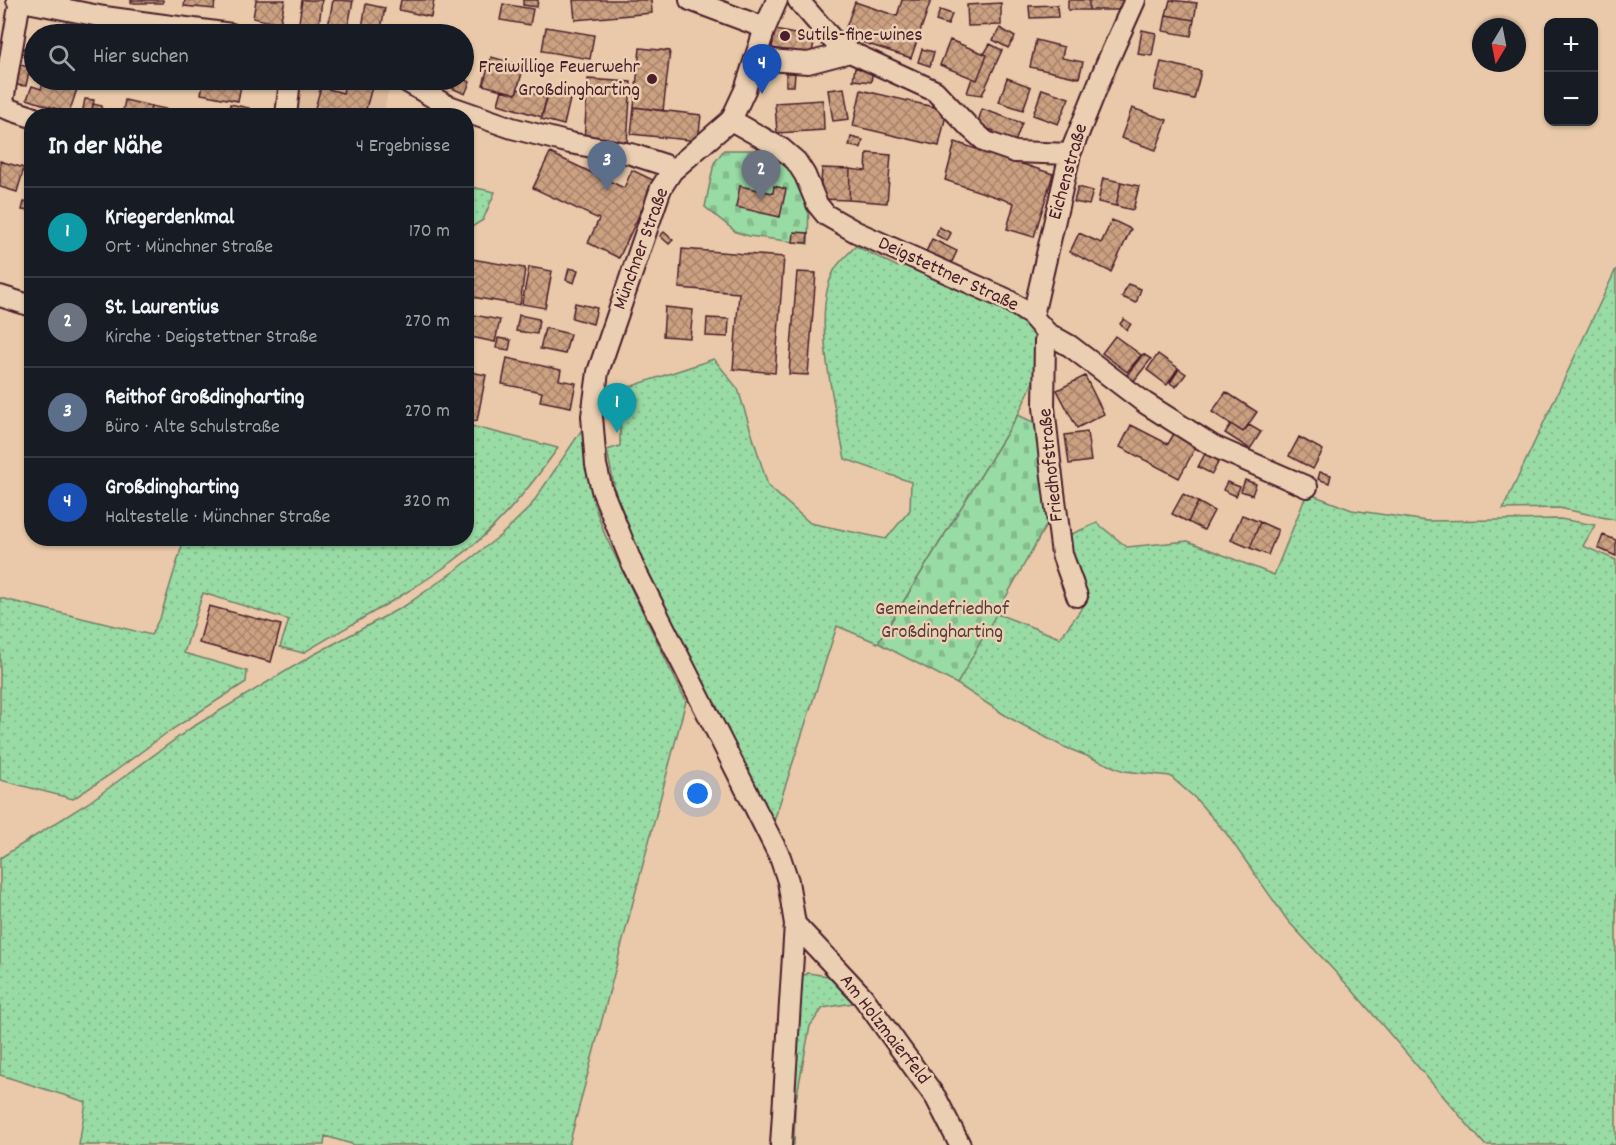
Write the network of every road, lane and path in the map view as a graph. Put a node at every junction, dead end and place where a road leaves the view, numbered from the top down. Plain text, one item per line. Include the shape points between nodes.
1 (20, 0) edge
2 (690, 0) edge
3 (777, 0) edge
4 (798, 0) edge
5 (1135, 0) edge
6 (156, 24) edge
7 (765, 28) junction
8 (850, 52) junction
9 (756, 59) junction
10 (290, 90) edge
11 (421, 90) edge
12 (287, 108) edge
13 (455, 108) edge
14 (24, 114) edge
15 (474, 115) edge
16 (731, 120) junction
17 (1070, 154) junction
18 (672, 171) junction
19 (0, 296) edge
20 (24, 304) edge
21 (1030, 315) junction
22 (1047, 333) junction
23 (1307, 487) dead end
24 (1077, 596) dead end
25 (795, 924) junction
26 (781, 1145) edge
27 (960, 1145) edge

1 - 6 street
1 - 14 street via 2,106
2 - 7 street
3 - 7 street, Münchner Straße
4 - 8 street via 832,39
5 - 17 street, Eichenstraße
7 - 9 street, Münchner Straße
8 - 9 street via 808,63
8 - 17 street via 935,91 986,142 1015,152
9 - 16 street, Münchner Straße
10 - 12 street
11 - 13 street
15 - 18 street via 570,143 631,154
16 - 18 street, Münchner Straße
16 - 21 street, Deigstettner Straße via 796,160 826,215 1006,299
17 - 21 street, Eichenstraße
18 - 25 street, Münchner Straße via 661,188 598,372 592,416 596,465 633,566 780,857
19 - 20 street
21 - 22 street, Deigstettner Straße
22 - 23 street, Deigstettner Straße via 1144,403 1213,446
22 - 24 street, Friedhofstraße via 1044,407 1050,461 1062,554
25 - 26 street, Münchner Straße
25 - 27 street, Am Holzmaierfeld via 863,997 936,1098

